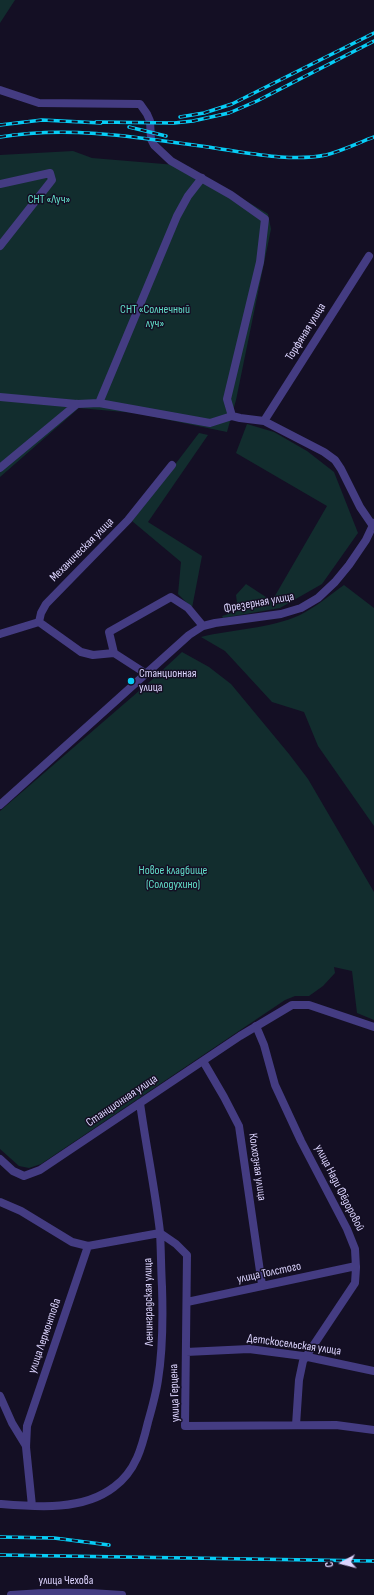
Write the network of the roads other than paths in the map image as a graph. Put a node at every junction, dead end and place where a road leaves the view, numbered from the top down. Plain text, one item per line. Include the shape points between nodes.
1 (0, 90) edge
2 (202, 178) junction
3 (0, 184) edge
4 (0, 246) edge
5 (369, 256) dead end
6 (0, 397) edge
7 (99, 403) junction
8 (77, 404) junction
9 (232, 416) junction
10 (264, 421) junction
11 (172, 465) dead end
12 (0, 468) edge
13 (374, 524) edge
14 (39, 622) junction
15 (203, 626) junction
16 (0, 634) edge
17 (114, 653) junction
18 (145, 673) junction
19 (1, 802) edge
20 (256, 1026) junction
21 (374, 1027) edge
22 (203, 1062) junction
23 (140, 1103) junction
24 (0, 1159) edge
25 (0, 1202) edge
26 (160, 1233) junction
27 (88, 1246) junction
28 (356, 1266) junction
29 (262, 1285) junction
30 (187, 1302) junction
31 (186, 1352) junction
32 (306, 1357) junction
33 (374, 1371) edge
34 (0, 1396) edge
35 (296, 1425) junction
36 (374, 1430) edge
37 (26, 1447) junction
38 (0, 1504) edge
39 (32, 1506) junction
40 (11, 1595) edge
41 (122, 1595) edge

1 - 2 street via 39,103 140,104 150,120 154,145 171,161
2 - 7 street via 177,216
2 - 9 street via 265,219 260,262 227,400
3 - 4 street via 50,173 52,180
5 - 10 street, Торфяная улица
6 - 8 street
7 - 8 street
7 - 9 street via 210,423
8 - 12 street
9 - 10 street
10 - 13 street via 335,460 360,507
11 - 14 street, Механическая улица via 128,520 46,604
13 - 15 street, Фрезерная улица via 353,559 318,598 301,608 281,614
14 - 16 street
14 - 17 street via 81,652 93,655
15 - 17 street via 188,608 171,597 109,632
15 - 18 street via 176,645
17 - 18 street
18 - 19 street
20 - 21 street, Станционная улица via 292,1004 308,1005
20 - 22 street, Станционная улица
20 - 28 street, улица Нади Фёдоровой via 275,1085 356,1249
22 - 23 street, Станционная улица
22 - 29 street, Колхозная улица via 239,1126
23 - 24 street, Станционная улица via 40,1170 24,1176
23 - 26 street, Ленинградская улица
25 - 27 street via 72,1242
26 - 27 street
26 - 30 street, улица Герцена via 187,1255
26 - 39 street, Ленинградская улица via 162,1352 143,1441 131,1471 113,1488 97,1497 68,1505
27 - 37 street, улица Лермонтова via 27,1426
28 - 29 street, улица Толстого
28 - 32 street, улица Нади Фёдоровой via 355,1283
29 - 30 street, улица Толстого
30 - 31 street, улица Герцена
31 - 32 street, Детскосельская улица via 249,1349
31 - 35 street, улица Герцена via 185,1426
32 - 33 street, Детскосельская улица
32 - 35 street, улица Нади Фёдоровой via 299,1380
34 - 37 street
35 - 36 street, улица Герцена via 336,1425
37 - 39 street, улица Лермонтова
38 - 39 street, Ленинградская улица
40 - 41 street, улица Чехова via 53,1592

